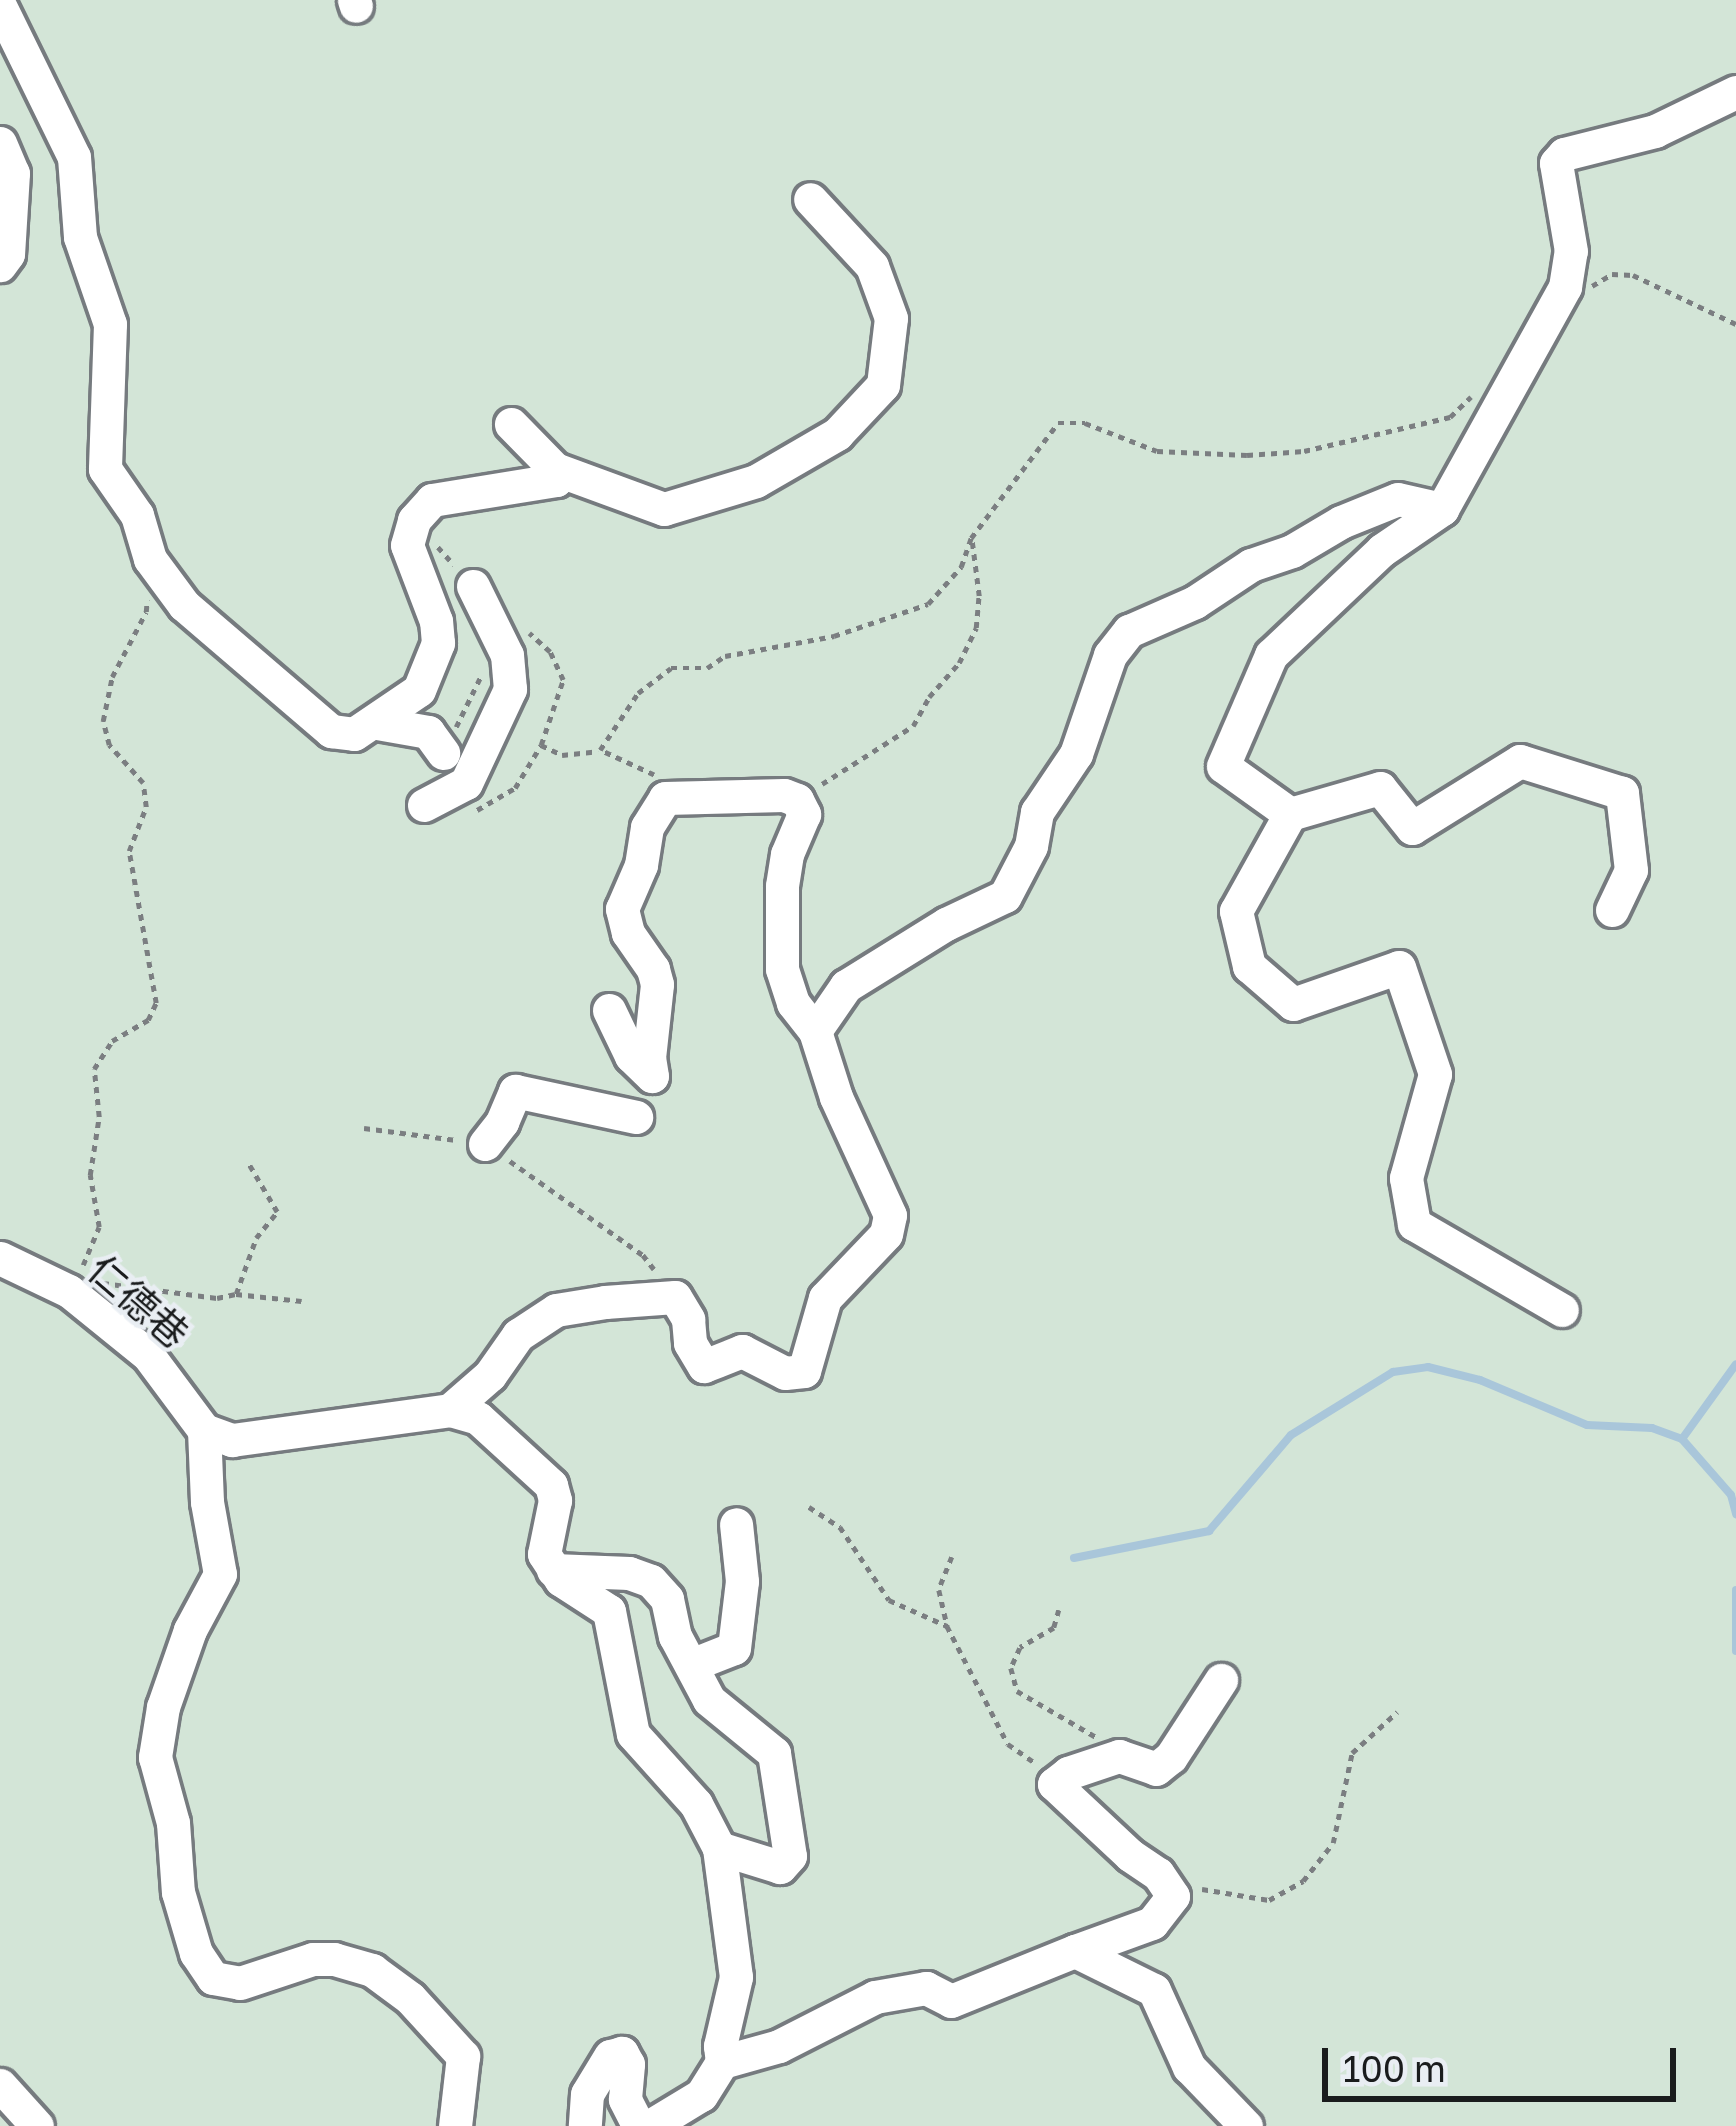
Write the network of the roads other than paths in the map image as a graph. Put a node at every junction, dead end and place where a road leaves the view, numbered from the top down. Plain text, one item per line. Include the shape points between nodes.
1 (0, 6) edge
2 (1736, 92) edge
3 (0, 143) edge
4 (810, 199) dead end
5 (0, 265) edge
6 (512, 424) dead end
7 (555, 469) junction
8 (1442, 509) junction
9 (473, 586) dead end
10 (377, 723) junction
11 (443, 753) dead end
12 (424, 805) dead end
13 (1290, 814) junction
14 (1612, 910) dead end
15 (610, 1010) dead end
16 (815, 1030) junction
17 (636, 1117) dead end
18 (485, 1144) road end
19 (0, 1258) edge
20 (1562, 1310) dead end
21 (450, 1410) junction
22 (204, 1430) junction
23 (736, 1524) dead end
24 (554, 1570) junction
25 (691, 1665) junction
26 (1221, 1680) dead end
27 (718, 1848) junction
28 (1075, 1951) junction
29 (722, 2062) junction
30 (0, 2085) edge
31 (38, 2126) edge
32 (455, 2126) edge
33 (586, 2126) edge
34 (1246, 2126) edge

1 - 10 street via 74,157 80,236 110,324 105,469 137,515 150,559 184,605 331,730 354,734
2 - 8 street via 1655,131 1564,154 1556,164 1571,251 1565,287
3 - 5 street via 13,173 8,254
4 - 7 street via 872,266 891,318 883,385 837,434 756,482 664,509
6 - 7 street
7 - 10 street via 556,480 432,500 414,520 407,545 438,644 418,691
8 - 13 street via 1382,550 1270,655 1222,766
8 - 16 street via 1398,499 1341,521 1129,631 1110,655 1076,754 1037,812 1005,896 846,986
9 - 12 street via 507,655 510,689 466,783
10 - 11 street via 428,732
13 - 14 street via 1380,788 1412,828 1520,761 1622,793 1631,870
13 - 20 street via 1236,911 1249,966 1293,1004 1399,967 1435,1074 1406,1178 1414,1224
15 - 16 street via 631,1055 652,1076 657,984 622,909 664,798 784,795 804,814 782,886 782,969
16 - 21 street via 890,1215 886,1234 825,1298 804,1371 785,1373 742,1351 704,1366 675,1297 556,1310 518,1335 490,1375
17 - 18 street via 515,1091
19 - 22 street, 仁德巷 via 69,1292 148,1355
21 - 22 street via 232,1440
21 - 24 street via 478,1418 551,1485 544,1554
22 - 32 street via 220,1574 190,1630 155,1757 196,1953 213,1978 240,1983 314,1959 372,1970 463,2056
23 - 25 street via 742,1581 734,1648
24 - 25 street via 651,1581 667,1599
24 - 27 street via 609,1611 633,1734 696,1804
25 - 27 street via 709,1700 774,1753 790,1856 779,1867
26 - 28 street via 1156,1768 1119,1756 1054,1784 1159,1874 1173,1896 1152,1923
27 - 29 street via 736,1977
28 - 29 street via 951,2001 926,1988 875,1997 779,2046
28 - 34 street via 1154,1990 1189,2067
29 - 33 street via 701,2095 638,2126 625,2099 628,2064 622,2053 610,2056 587,2094
30 - 31 street

